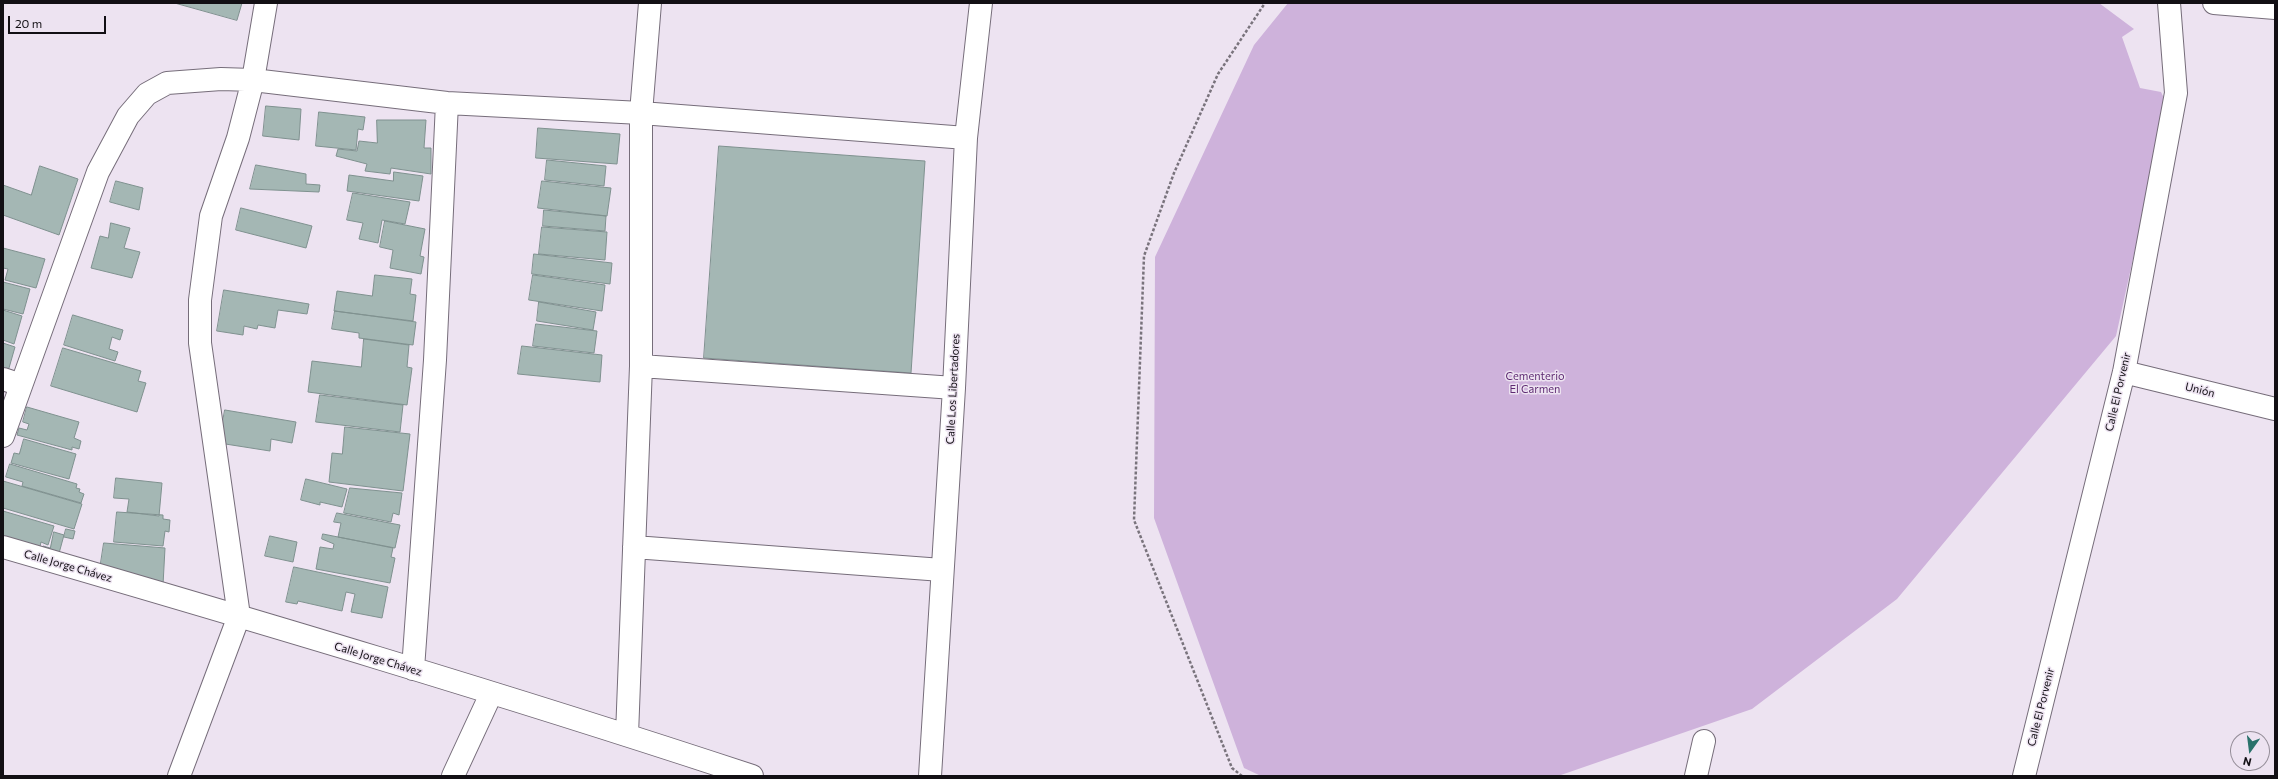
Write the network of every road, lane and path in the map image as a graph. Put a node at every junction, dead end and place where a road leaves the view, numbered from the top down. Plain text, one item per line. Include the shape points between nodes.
1 (266, 3) edge
2 (650, 3) edge
3 (981, 3) edge
4 (1265, 3) edge
5 (2169, 3) edge
6 (2214, 3) edge
7 (2275, 8) edge
8 (253, 80) junction
9 (447, 103) junction
10 (641, 113) junction
11 (966, 138) junction
12 (641, 366) junction
13 (2124, 372) junction
14 (12, 382) edge
15 (954, 388) junction
16 (2275, 409) edge
17 (3, 436) edge
18 (3, 547) edge
19 (634, 547) junction
20 (942, 570) junction
21 (239, 616) junction
22 (413, 669) junction
23 (491, 694) junction
24 (627, 735) junction
25 (1704, 741) dead end
26 (709, 769) edge
27 (179, 776) edge
28 (453, 776) edge
29 (752, 776) edge
30 (930, 776) edge
31 (1242, 776) edge
32 (1696, 776) edge
33 (2024, 776) edge

1 - 8 street
2 - 10 street
3 - 11 street, Calle Los Libertadores
4 - 31 path via 1218,74 1174,173 1144,256 1134,520 1232,768
5 - 13 street, Calle El Porvenir via 2176,93
6 - 7 street
8 - 9 street
8 - 14 street via 221,79 167,83 147,94 128,116 98,172
8 - 21 street via 238,138 211,216 200,300 200,343
9 - 10 street
9 - 22 street via 436,360
10 - 11 street
10 - 12 street
11 - 15 street, Calle Los Libertadores
12 - 15 street
12 - 19 street
13 - 16 street, Unión
13 - 33 street, Calle El Porvenir
14 - 17 street
15 - 20 street, Calle Los Libertadores
18 - 21 street, Calle Jorge Chávez
19 - 20 street
19 - 24 street
20 - 30 street, Calle Los Libertadores
21 - 22 street, Calle Jorge Chávez
21 - 27 street
22 - 23 street, Calle Jorge Chávez
23 - 24 street, Calle Jorge Chávez
23 - 28 street
24 - 26 street, Calle Jorge Chávez
25 - 32 street
26 - 29 street, Calle Jorge Chávez

